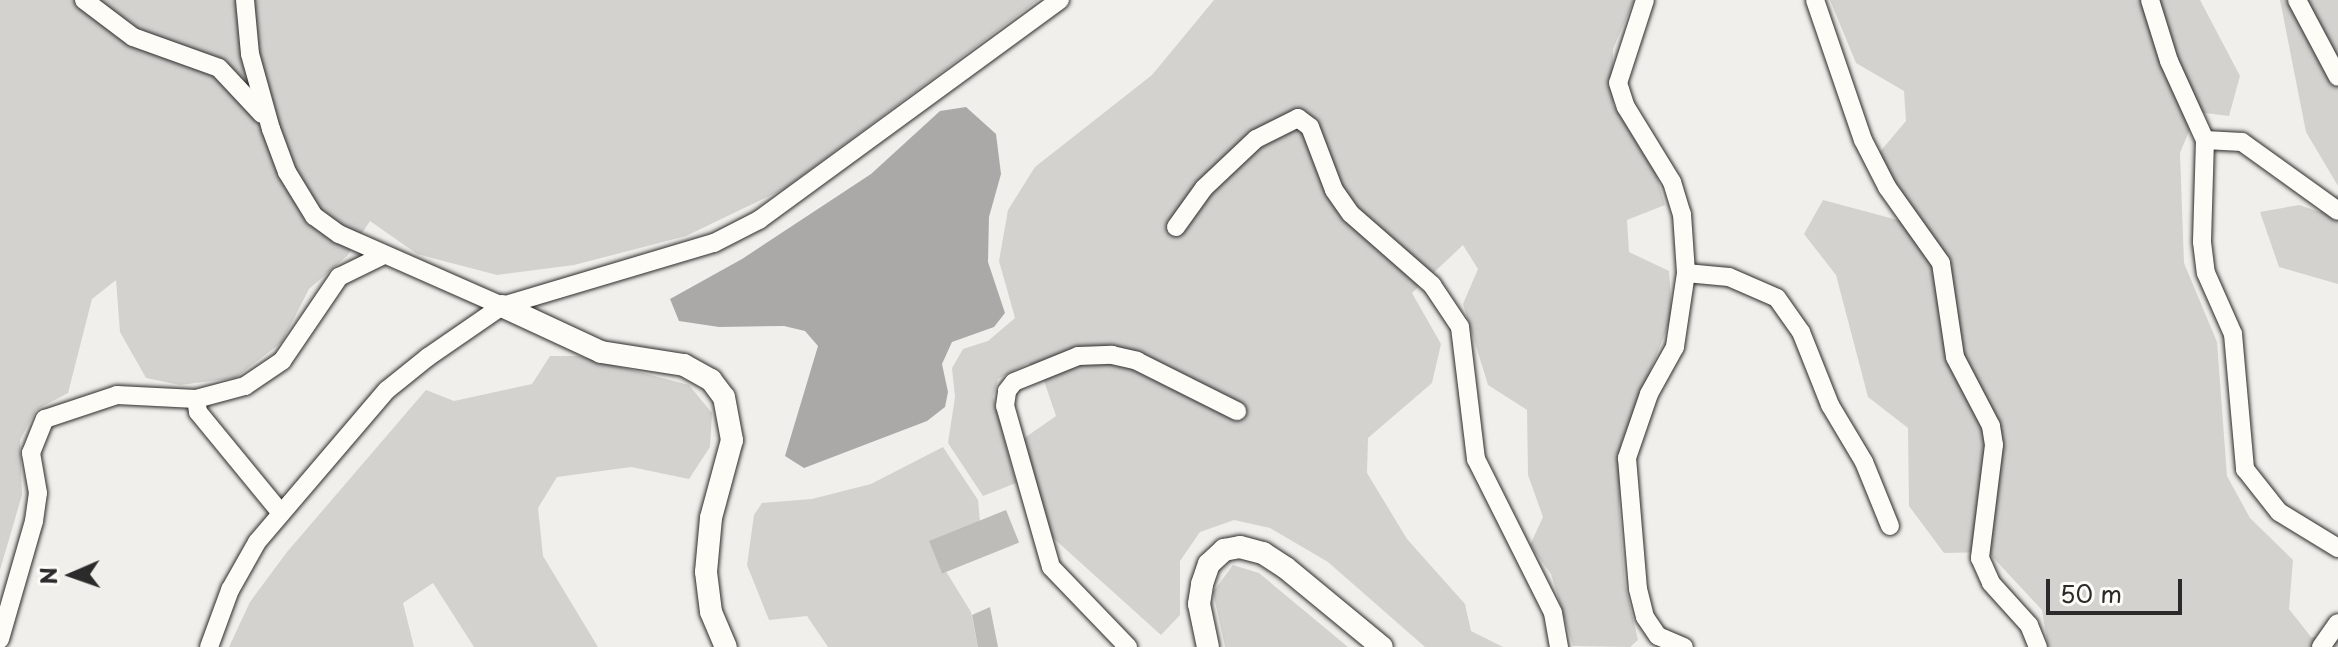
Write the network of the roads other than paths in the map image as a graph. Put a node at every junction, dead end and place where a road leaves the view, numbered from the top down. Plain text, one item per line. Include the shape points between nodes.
1 (84, 0) edge
2 (245, 0) edge
3 (1060, 0) edge
4 (1645, 0) edge
5 (1815, 0) edge
6 (2150, 0) edge
7 (2297, 0) edge
8 (2338, 77) edge
9 (271, 129) junction
10 (2205, 140) junction
11 (2338, 211) edge
12 (1176, 227) dead end
13 (384, 255) junction
14 (1686, 273) junction
15 (502, 306) junction
16 (196, 399) junction
17 (1237, 411) dead end
18 (281, 513) junction
19 (1890, 526) dead end
20 (2338, 548) edge
21 (2338, 623) edge
22 (0, 639) edge
23 (209, 647) edge
24 (726, 647) edge
25 (1128, 647) edge
26 (1208, 647) edge
27 (1382, 647) edge
28 (1559, 647) edge
29 (1684, 647) edge
30 (2038, 647) edge
31 (2321, 647) edge

1 - 9 street via 133,37 219,68 255,102
2 - 9 street via 250,54
3 - 15 street via 759,220 714,243
4 - 14 street via 1618,83 1626,107 1672,182 1682,214
5 - 30 street via 1863,140 1887,187 1941,263 1955,357 1991,426 1994,445 1980,558 1991,583 2029,625
6 - 10 street via 2169,61
7 - 8 street
9 - 13 street via 287,172 314,216
10 - 11 street via 2242,142
10 - 20 street via 2202,242 2206,273 2233,334 2245,469 2279,512
12 - 28 street via 1204,188 1256,139 1298,118 1310,127 1334,190 1351,214 1432,285 1460,327 1476,459 1553,613
13 - 15 street
13 - 16 street via 339,277 282,361 245,386
14 - 19 street via 1729,277 1777,298 1801,332
14 - 29 street via 1675,347 1649,394 1627,458 1645,617 1658,636
15 - 18 street via 387,390
15 - 24 street via 601,352 684,365 711,380 724,397 732,440 711,518 706,572 711,612
16 - 18 street via 198,412
16 - 22 street via 117,395 45,419 31,453 38,493 34,521
17 - 25 street via 1137,361 1112,355 1078,356 1014,382 1007,391 1005,406 1051,567
18 - 23 street via 230,590
21 - 31 street
26 - 27 street via 1199,604 1202,584 1209,564 1224,550 1240,547 1263,553 1286,568

